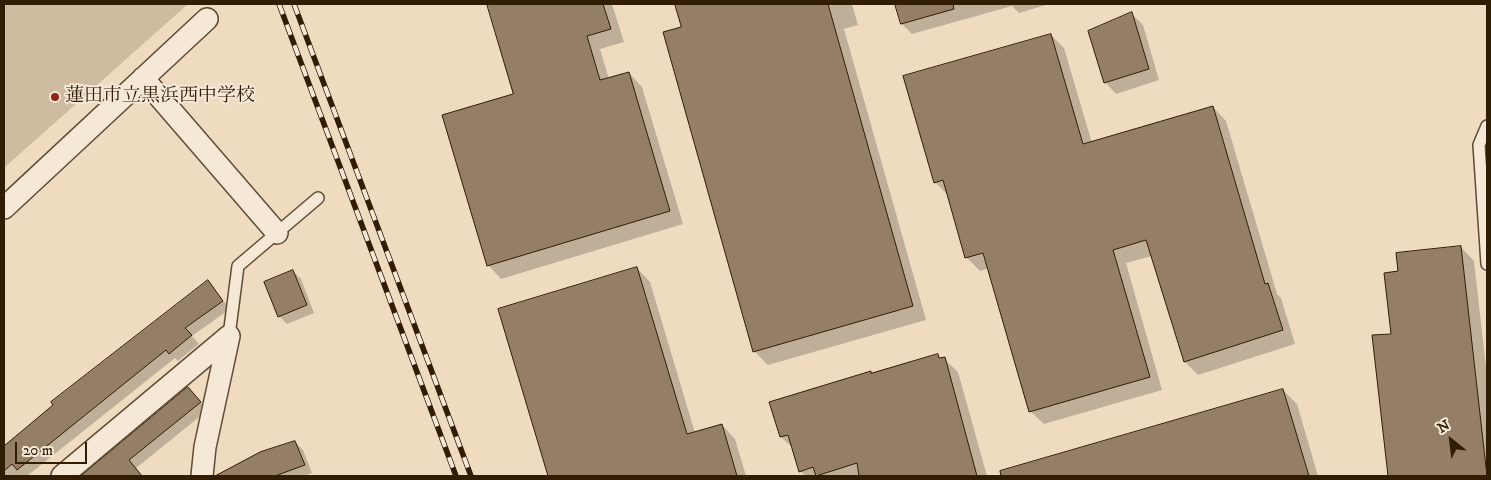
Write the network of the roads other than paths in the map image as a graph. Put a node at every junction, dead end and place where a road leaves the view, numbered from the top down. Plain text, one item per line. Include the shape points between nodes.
1 (207, 19) dead end
2 (143, 78) junction
3 (1487, 126) edge
4 (318, 198) dead end
5 (4, 208) edge
6 (277, 233) junction
7 (1487, 264) edge
8 (229, 336) junction
9 (62, 476) edge
10 (202, 476) edge

1 - 2 street
2 - 5 street
2 - 6 street
3 - 7 lane via 1479,145
4 - 6 lane
6 - 8 lane via 238,266
8 - 9 street
8 - 10 street via 205,447

